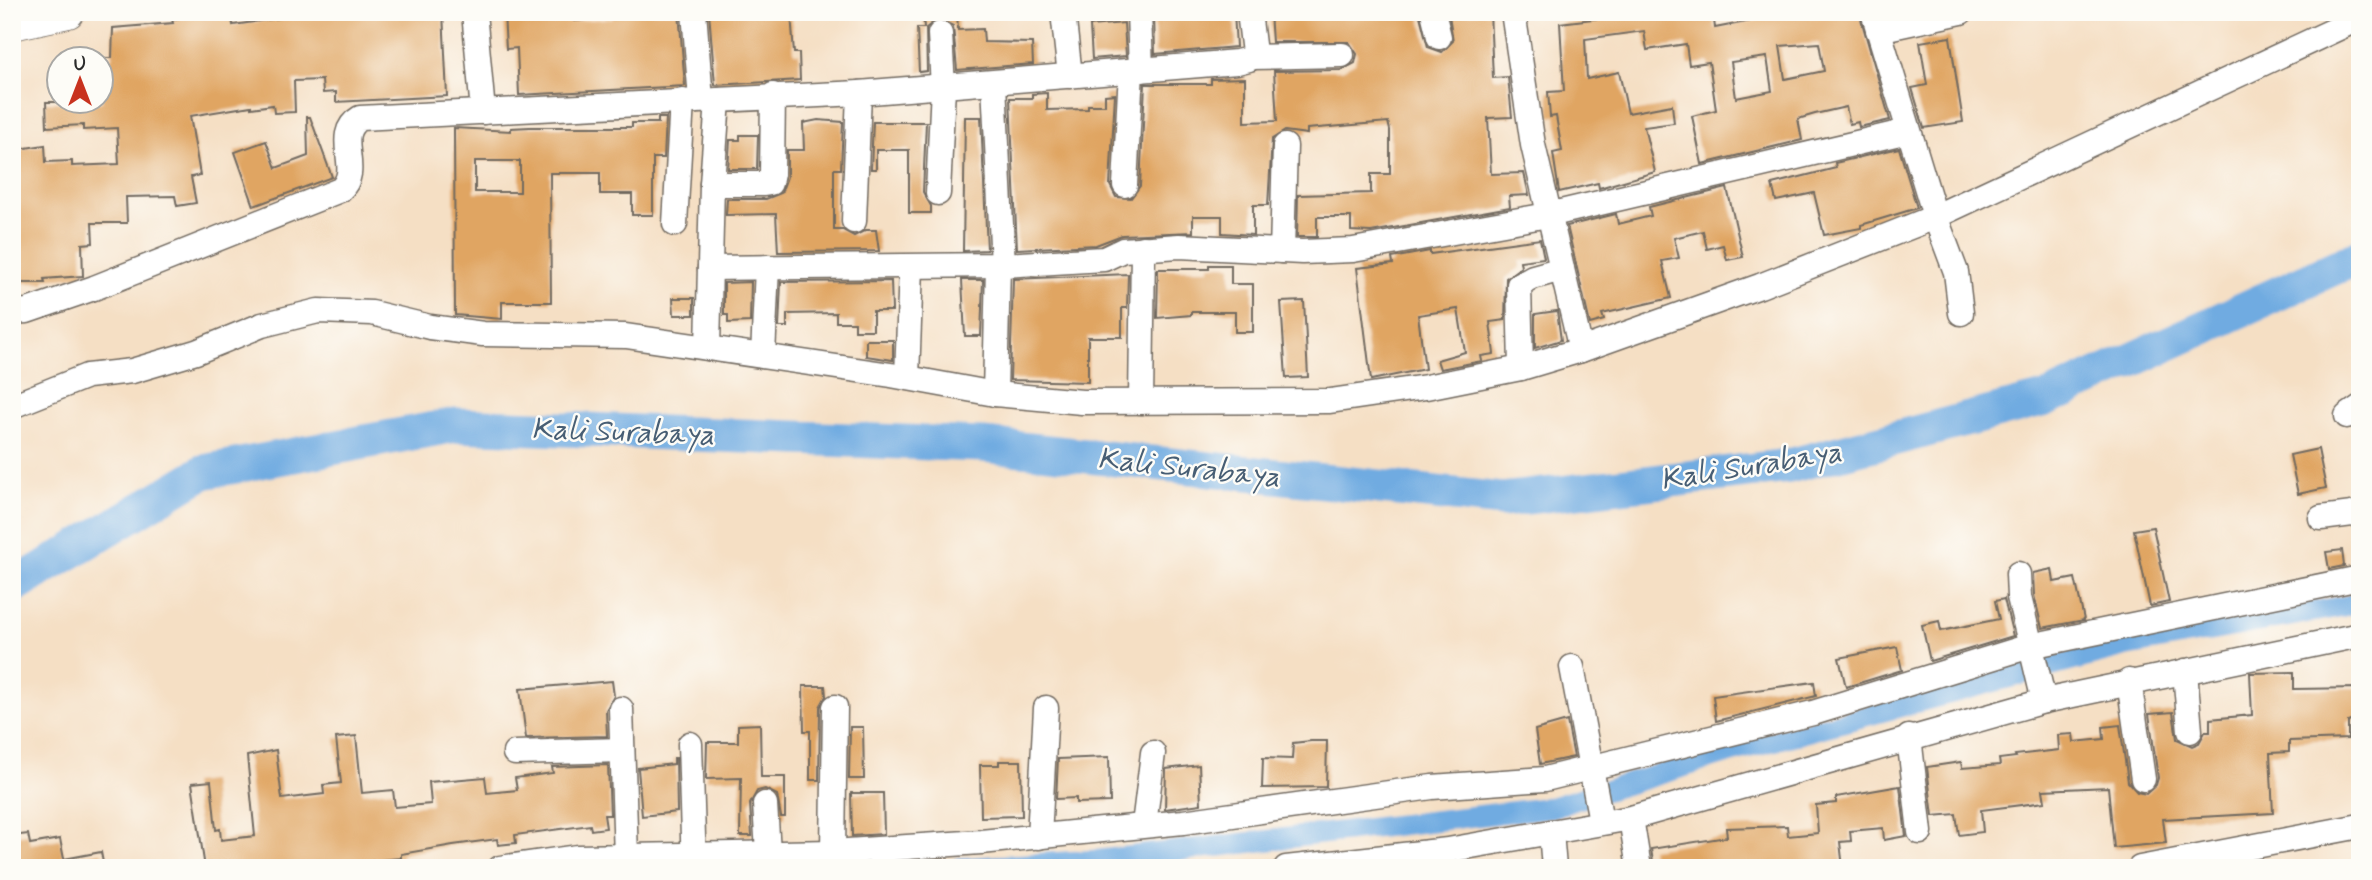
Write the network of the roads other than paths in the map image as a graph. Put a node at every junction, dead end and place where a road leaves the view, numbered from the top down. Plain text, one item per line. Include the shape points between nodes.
1 (68, 12) edge
2 (474, 12) edge
3 (694, 12) edge
4 (1063, 12) edge
5 (1139, 12) edge
6 (1249, 12) edge
7 (1433, 12) edge
8 (1513, 12) edge
9 (1961, 12) edge
10 (2360, 18) edge
11 (1875, 21) edge
12 (12, 24) edge
13 (940, 34) dead end
14 (1439, 37) dead end
15 (1342, 55) dead end
16 (1252, 57) junction
17 (1136, 70) junction
18 (1070, 76) junction
19 (994, 84) junction
20 (943, 87) junction
21 (859, 93) junction
22 (773, 95) junction
23 (700, 100) junction
24 (483, 112) junction
25 (1908, 131) junction
26 (1285, 146) dead end
27 (712, 184) junction
28 (1125, 185) dead end
29 (938, 193) dead end
30 (1548, 215) junction
31 (1935, 216) junction
32 (854, 221) dead end
33 (675, 224) dead end
34 (1143, 248) junction
35 (1282, 251) junction
36 (1000, 265) junction
37 (767, 267) junction
38 (911, 267) junction
39 (710, 268) junction
40 (1562, 269) junction
41 (12, 312) edge
42 (1961, 313) dead end
43 (708, 348) junction
44 (1581, 350) junction
45 (763, 356) junction
46 (1521, 368) junction
47 (907, 377) junction
48 (995, 394) junction
49 (1141, 402) junction
50 (12, 406) edge
51 (2360, 513) edge
52 (2321, 518) dead end
53 (2018, 574) dead end
54 (2360, 578) edge
55 (2360, 635) edge
56 (2031, 649) junction
57 (1572, 667) dead end
58 (2185, 671) junction
59 (2129, 681) junction
60 (2042, 692) junction
61 (835, 707) dead end
62 (1045, 708) dead end
63 (621, 709) dead end
64 (2190, 731) dead end
65 (1909, 737) junction
66 (690, 744) dead end
67 (622, 750) junction
68 (515, 753) dead end
69 (1153, 753) dead end
70 (1591, 773) junction
71 (2143, 779) dead end
72 (765, 804) dead end
73 (1599, 816) junction
74 (1631, 818) junction
75 (1144, 825) junction
76 (2360, 826) edge
77 (1551, 832) junction
78 (1920, 832) dead end
79 (1039, 837) junction
80 (768, 852) junction
81 (833, 852) junction
82 (626, 857) junction
83 (694, 860) edge
84 (500, 868) edge
85 (1286, 868) edge
86 (1554, 868) edge
87 (1639, 868) edge
88 (2140, 868) edge

1 - 12 main road
2 - 24 street
3 - 23 street
4 - 18 street
5 - 17 street
6 - 16 street
7 - 14 street
8 - 30 street
9 - 11 street
10 - 31 street
11 - 25 street
13 - 20 street
15 - 16 street
16 - 17 street
17 - 18 street
17 - 28 street
18 - 19 street
19 - 20 street
19 - 36 street
20 - 21 street
20 - 29 street
21 - 22 street
21 - 32 street
22 - 23 street
22 - 27 street via 770,183
23 - 24 street
23 - 27 street
23 - 33 street
24 - 41 street via 360,118 346,132 350,172 340,190 94,288
25 - 30 street
25 - 31 street
26 - 35 street
27 - 39 street
30 - 35 street via 1372,248
30 - 40 street
31 - 42 street via 1956,272
31 - 44 street via 1661,324
34 - 35 street
34 - 36 street via 1123,250 1104,259
34 - 49 street
36 - 38 street
36 - 48 street
37 - 38 street
37 - 39 street
37 - 45 street
38 - 47 street
39 - 43 street
40 - 44 street
40 - 46 street via 1519,285
43 - 45 street
43 - 50 street via 626,337 483,334 372,313 318,311 262,325 132,371 87,376
44 - 46 street
45 - 47 street
46 - 49 street via 1330,401
47 - 48 street
48 - 49 street
51 - 52 street
53 - 56 street
54 - 56 street
55 - 58 street
56 - 60 street
56 - 70 street
57 - 70 street
58 - 59 street
58 - 64 street
59 - 60 street
59 - 71 street
60 - 65 street
61 - 81 street
62 - 79 street
63 - 67 street
65 - 74 street
65 - 78 street
66 - 83 street
67 - 68 street
67 - 82 street
69 - 75 street
70 - 73 street
70 - 75 street via 1432,787
72 - 80 street
73 - 74 street
73 - 77 street
74 - 87 street
75 - 79 street
76 - 88 street
77 - 85 street via 1448,850
77 - 86 street
79 - 81 street
80 - 81 street
80 - 83 street
82 - 83 street
82 - 84 street via 579,857

